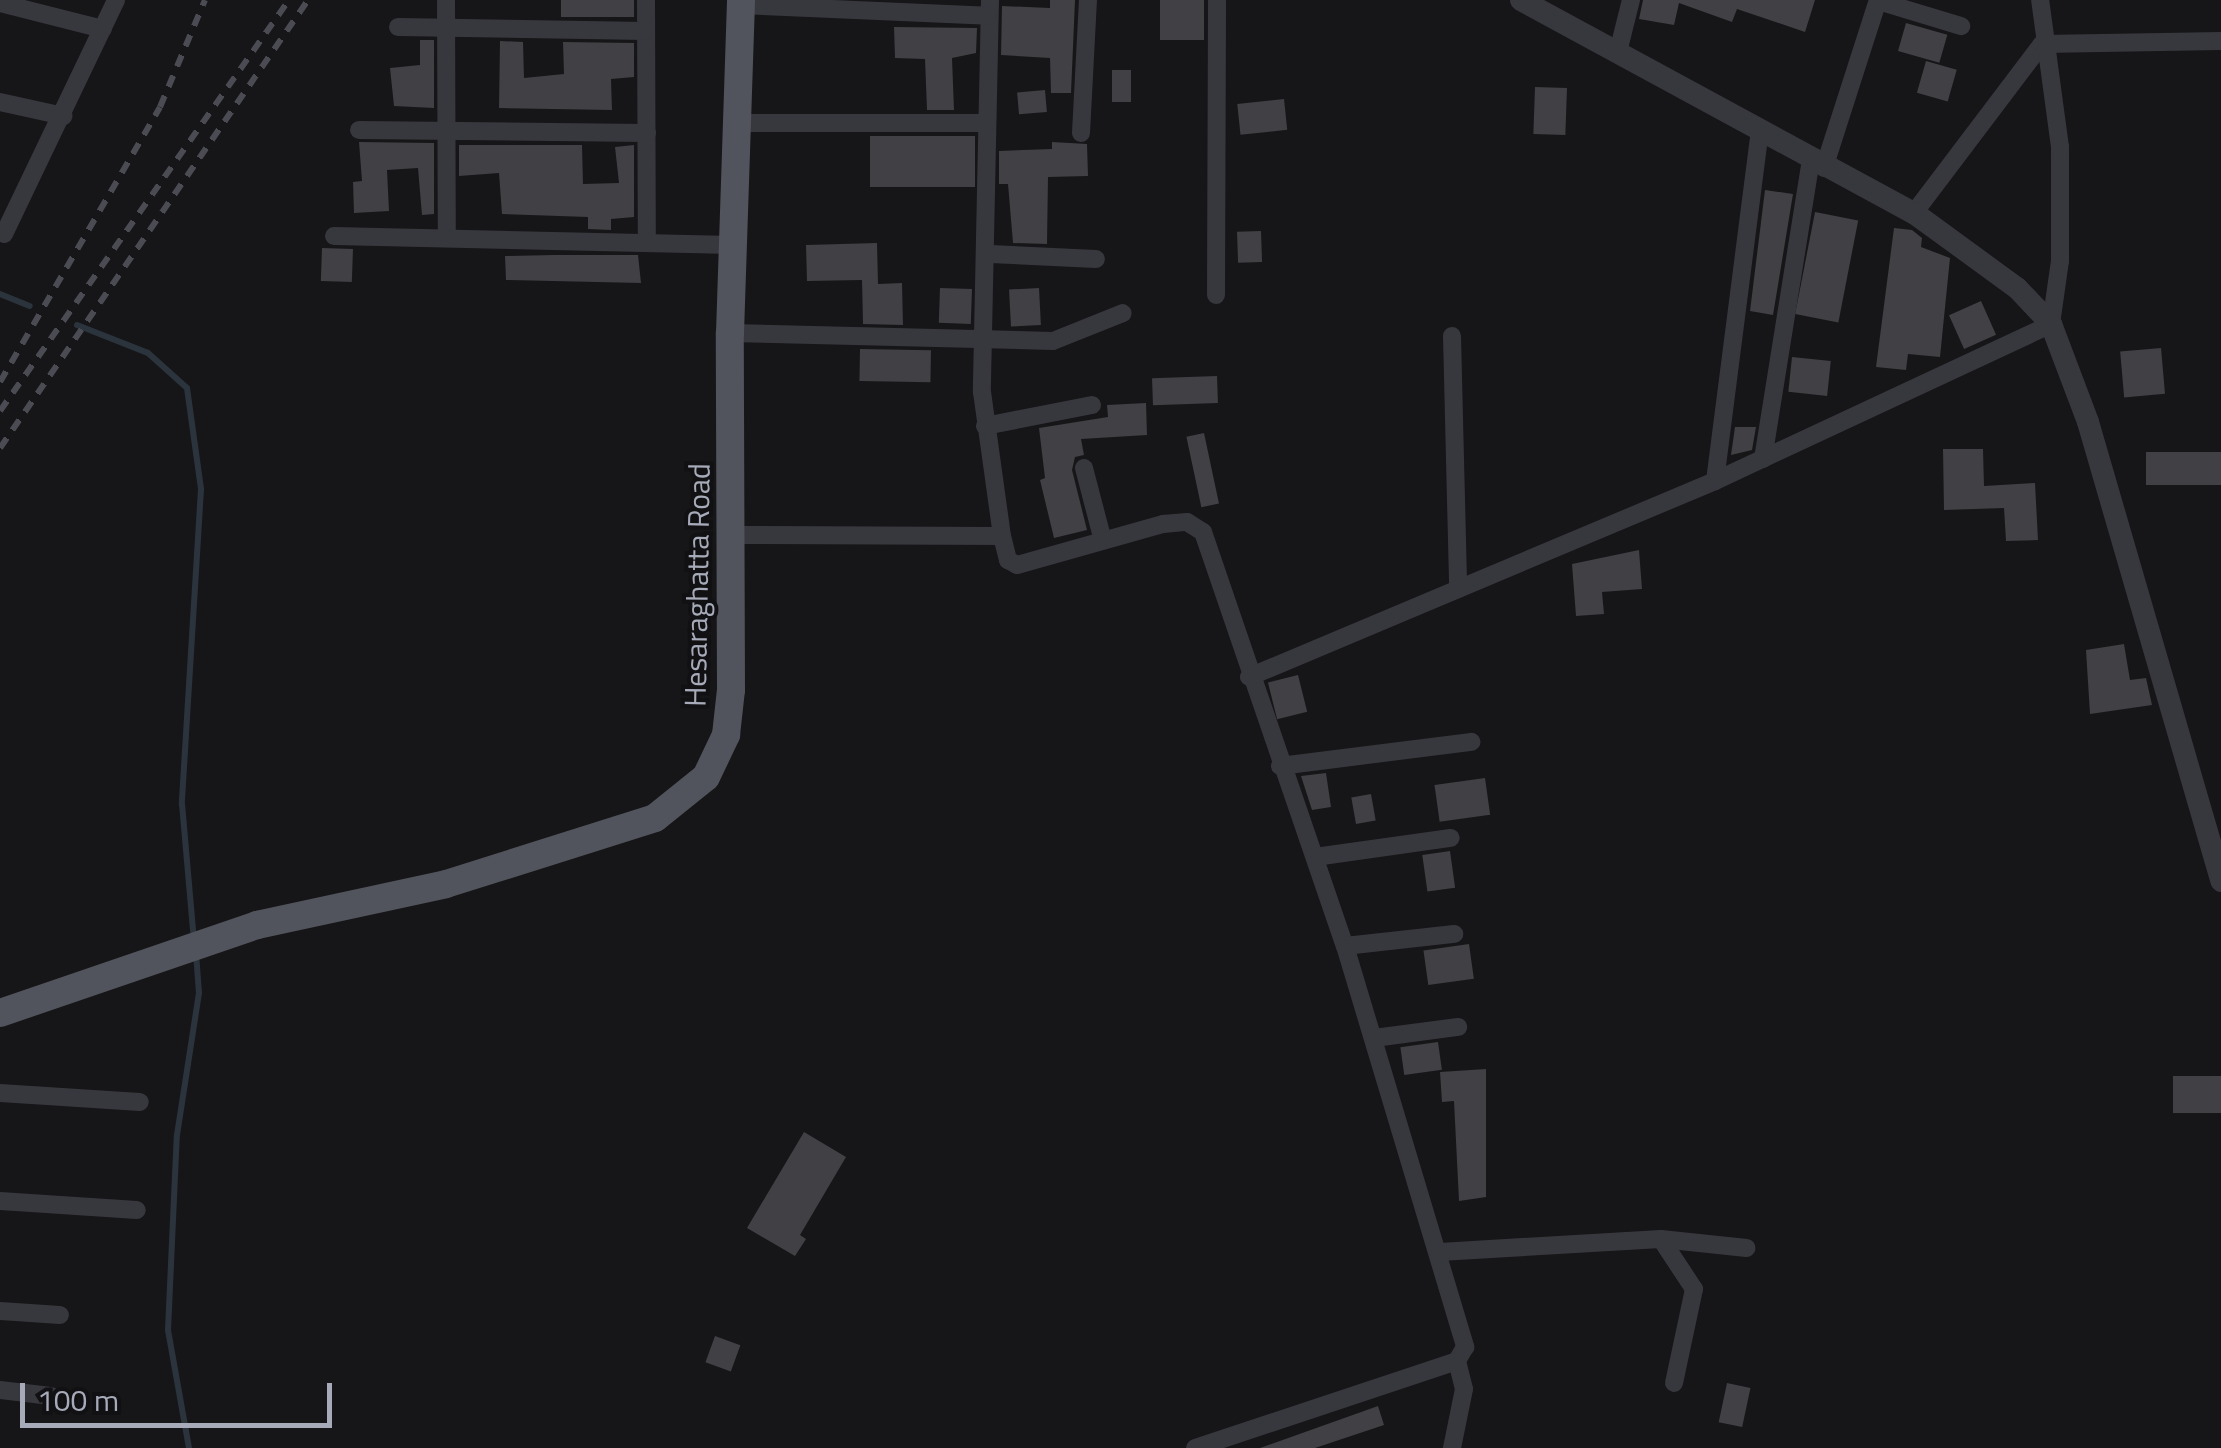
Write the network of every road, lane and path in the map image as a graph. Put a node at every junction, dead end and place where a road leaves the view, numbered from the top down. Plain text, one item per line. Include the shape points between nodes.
1 (116, 0) edge
2 (446, 0) edge
3 (646, 0) edge
4 (1088, 0) edge
5 (1217, 0) edge
6 (1521, 0) edge
7 (1632, 0) edge
8 (1878, 0) edge
9 (2040, 0) edge
10 (741, 2) edge
11 (0, 3) edge
12 (989, 8) edge
13 (1961, 26) dead end
14 (398, 27) dead end
15 (447, 27) junction
16 (103, 29) junction
17 (646, 31) junction
18 (2221, 41) edge
19 (2042, 44) junction
20 (1618, 52) junction
21 (0, 102) edge
22 (63, 116) junction
23 (741, 123) junction
24 (986, 123) junction
25 (358, 130) dead end
26 (1760, 132) junction
27 (1081, 133) dead end
28 (448, 134) junction
29 (647, 134) junction
30 (1818, 164) junction
31 (1914, 213) junction
32 (4, 234) dead end
33 (334, 236) dead end
34 (447, 237) junction
35 (647, 243) junction
36 (733, 245) junction
37 (990, 254) junction
38 (1096, 259) dead end
39 (1216, 295) dead end
40 (1123, 313) dead end
41 (2051, 324) junction
42 (730, 333) junction
43 (1452, 336) dead end
44 (984, 338) junction
45 (1092, 405) dead end
46 (984, 426) junction
47 (1763, 459) junction
48 (1084, 468) dead end
49 (1715, 481) junction
50 (733, 535) junction
51 (1002, 536) junction
52 (1104, 541) junction
53 (1458, 589) junction
54 (1249, 677) junction
55 (1471, 742) dead end
56 (1280, 766) junction
57 (1451, 838) dead end
58 (1315, 857) junction
59 (2221, 882) edge
60 (1454, 934) dead end
61 (1345, 946) junction
62 (0, 1012) edge
63 (1458, 1027) dead end
64 (1374, 1038) junction
65 (0, 1093) edge
66 (140, 1102) dead end
67 (0, 1200) edge
68 (137, 1210) dead end
69 (1661, 1238) junction
70 (1747, 1248) dead end
71 (1440, 1252) junction
72 (0, 1311) edge
73 (60, 1315) dead end
74 (1457, 1361) junction
75 (1674, 1383) dead end
76 (0, 1390) edge
77 (51, 1396) dead end
78 (1195, 1448) edge
79 (1452, 1448) edge

1 - 16 street
2 - 15 street
3 - 17 street
4 - 27 street
5 - 39 street
6 - 20 street
7 - 20 street
8 - 13 street
8 - 30 street
9 - 19 street
10 - 12 street
10 - 23 main road, Hesaraghatta Road
11 - 16 street
12 - 24 street
14 - 15 street
15 - 17 street
15 - 28 street
16 - 22 street
17 - 29 street
18 - 19 street
19 - 31 street
19 - 41 street via 2060,147 2060,262
20 - 26 street
21 - 22 street
22 - 32 street
23 - 24 street
23 - 36 main road, Hesaraghatta Road
24 - 37 street
25 - 28 street
26 - 30 street
26 - 49 street
28 - 29 street
28 - 34 street
29 - 35 street
30 - 31 street
30 - 47 street
31 - 41 street via 2017,288
33 - 34 street
34 - 35 street
35 - 36 street
36 - 42 main road, Hesaraghatta Road
37 - 38 street
37 - 44 street
40 - 44 street via 1052,341
41 - 47 street
41 - 59 street via 2088,422
42 - 44 street
42 - 50 main road, Hesaraghatta Road
43 - 53 street
44 - 46 street
45 - 46 street
46 - 51 street
47 - 49 street
48 - 52 street
49 - 53 street
50 - 51 street
50 - 62 main road, Hesaraghatta Road via 726,735 696,790 655,818 465,878 195,947
51 - 52 street via 1008,560 1017,565
52 - 54 street via 1163,524 1188,522 1203,532
53 - 54 street
54 - 56 street
55 - 56 street
56 - 58 street
57 - 58 street
58 - 61 street
60 - 61 street
61 - 64 street
63 - 64 street
64 - 71 street
65 - 66 street
67 - 68 street
69 - 70 street
69 - 71 street
69 - 75 street via 1694,1290
71 - 74 street via 1465,1330
72 - 73 street
74 - 78 street
74 - 79 street via 1464,1389
76 - 77 street

